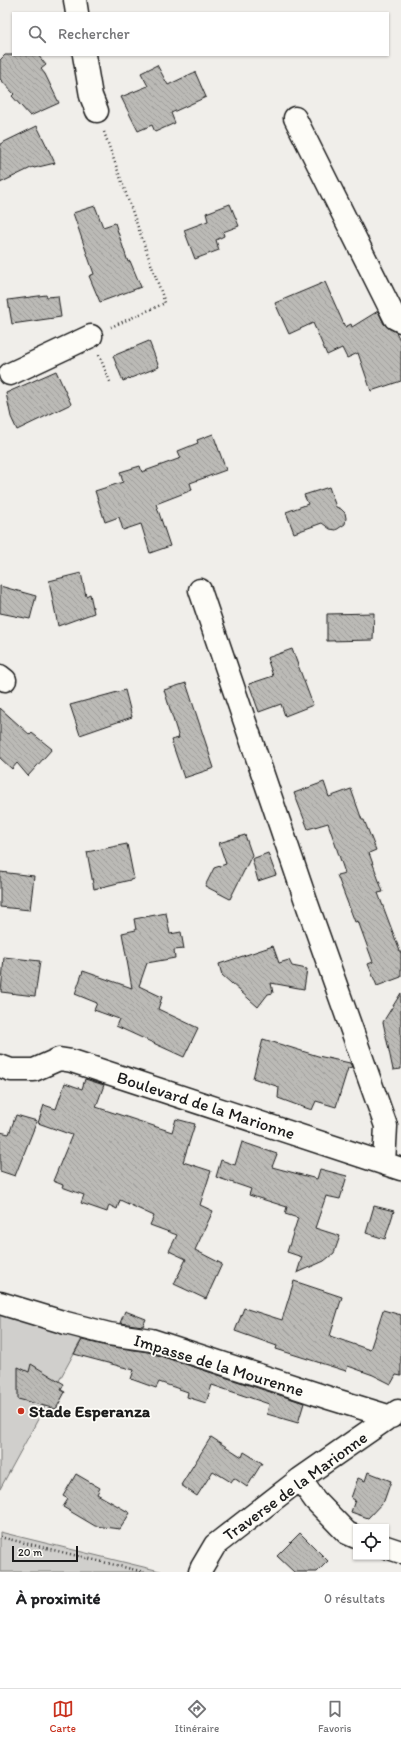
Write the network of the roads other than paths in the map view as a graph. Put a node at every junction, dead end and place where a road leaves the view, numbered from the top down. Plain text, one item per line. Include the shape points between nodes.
1 (75, 0) edge
2 (77, 12) edge
3 (84, 56) edge
4 (97, 111) road end
5 (295, 118) dead end
6 (401, 320) edge
7 (91, 336) road end
8 (10, 374) dead end
9 (200, 590) dead end
10 (5, 1068) edge
11 (392, 1166) edge
12 (0, 1303) edge
13 (396, 1413) edge
14 (300, 1479) junction
15 (353, 1536) edge
16 (389, 1548) edge
17 (401, 1552) edge
18 (200, 1572) edge

1 - 2 street
3 - 4 street via 91,96
5 - 6 street via 395,318
7 - 8 street
9 - 11 street via 303,894 386,1126
10 - 11 street, Boulevard de la Marionne via 34,1070 59,1059 72,1061
12 - 13 street, Impasse de la Mourenne via 109,1334 151,1340 329,1398
13 - 14 street, Traverse de la Marionne
14 - 15 street via 315,1500 347,1534
14 - 18 street, Traverse de la Marionne via 215,1544
16 - 17 street

